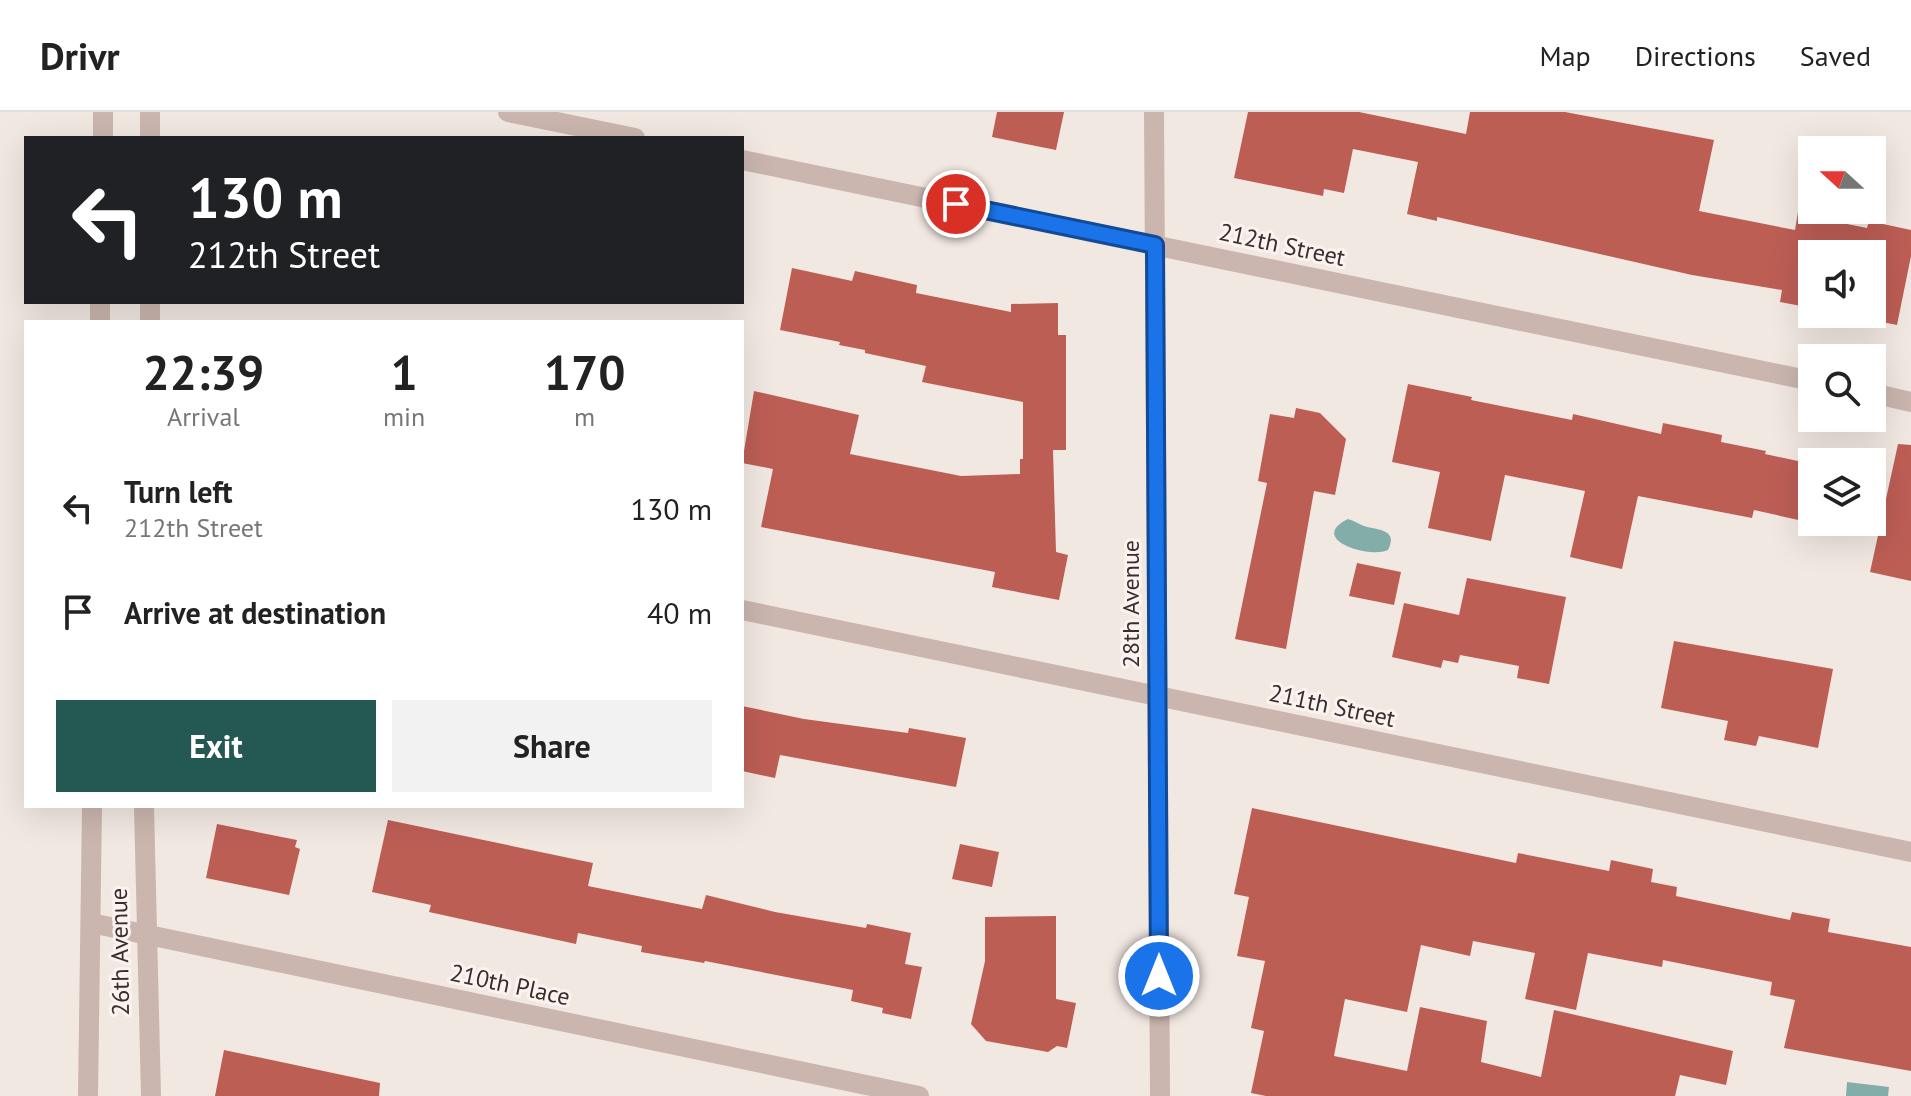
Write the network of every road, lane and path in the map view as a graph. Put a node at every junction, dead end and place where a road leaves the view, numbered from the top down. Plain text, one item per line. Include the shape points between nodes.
1 (103, 112) edge
2 (150, 112) edge
3 (508, 112) edge
4 (1154, 112) edge
5 (103, 136) edge
6 (150, 136) edge
7 (625, 136) edge
8 (744, 160) edge
9 (1155, 245) junction
10 (1798, 378) edge
11 (1886, 396) edge
12 (1911, 402) edge
13 (744, 610) edge
14 (1157, 697) junction
15 (92, 808) edge
16 (144, 808) edge
17 (1911, 852) edge
18 (91, 923) junction
19 (145, 936) junction
20 (88, 1096) edge
21 (151, 1096) edge
22 (919, 1096) edge
23 (1160, 1096) edge

1 - 5 street
2 - 6 street
3 - 7 street
4 - 9 street, 28th Avenue
8 - 9 street, 212th Street
9 - 10 street, 212th Street
9 - 14 street, 28th Avenue
11 - 12 street
13 - 14 street, 211th Street
14 - 17 street, 211th Street
14 - 23 street, 28th Avenue
15 - 18 street, 26th Avenue
16 - 19 street, 26th Avenue
18 - 19 street, 210th Place
18 - 20 street, 26th Avenue
19 - 21 street, 26th Avenue
19 - 22 street, 210th Place

